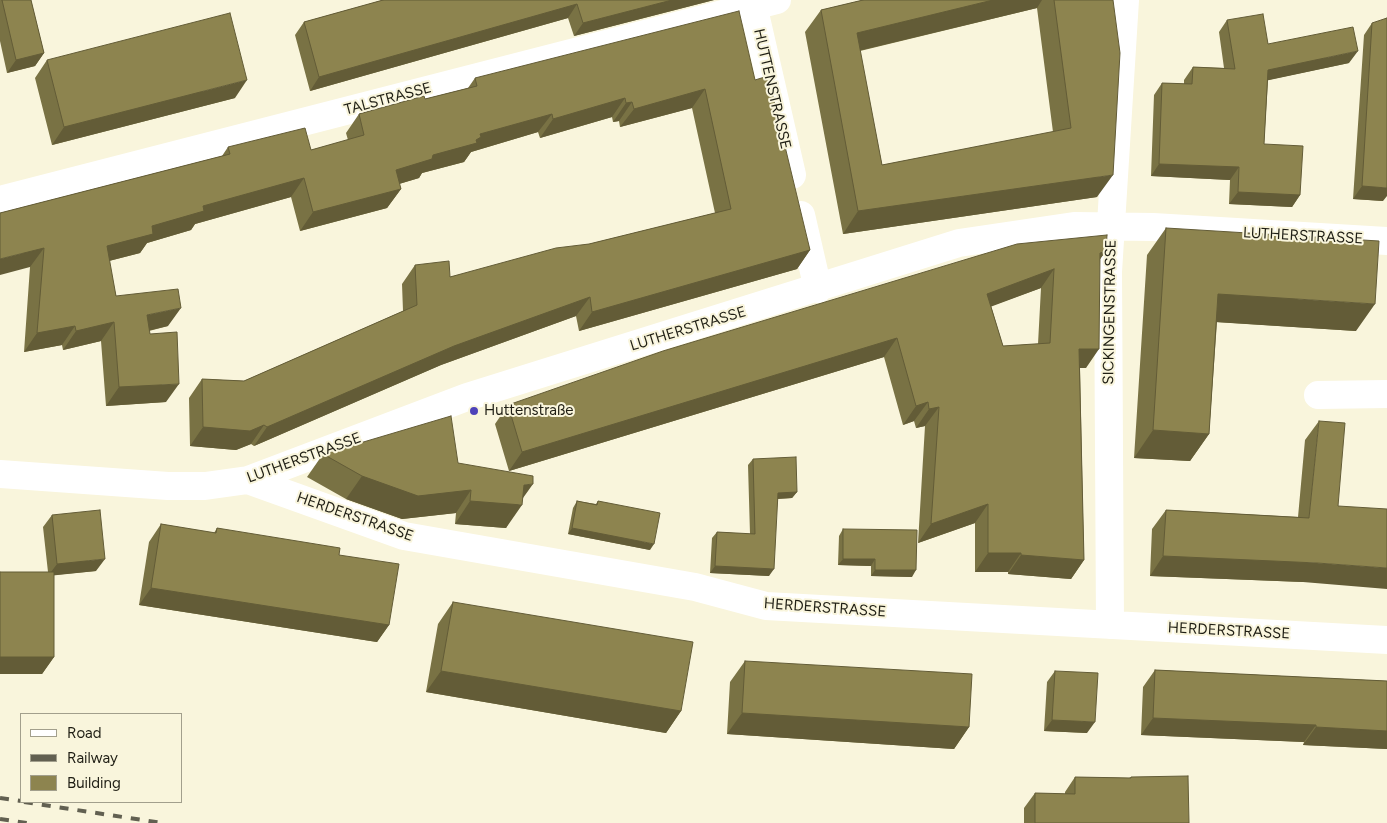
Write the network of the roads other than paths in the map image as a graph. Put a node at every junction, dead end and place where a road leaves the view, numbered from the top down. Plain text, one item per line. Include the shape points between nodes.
1 (1125, 0) edge
2 (765, 3) edge
3 (0, 200) edge
4 (1111, 227) junction
5 (1387, 241) edge
6 (818, 288) junction
7 (1387, 394) edge
8 (1318, 395) dead end
9 (0, 474) edge
10 (248, 480) junction
11 (1110, 625) junction
12 (1387, 640) edge

1 - 4 street, SICKINGENSTRASSE
2 - 3 street, TALSTRASSE
2 - 6 street, HUTTENSTRASSE
4 - 5 street, LUTHERSTRASSE
4 - 6 street, LUTHERSTRASSE via 1074,226 959,244
4 - 11 street, SICKINGENSTRASSE via 1108,272
6 - 10 street, LUTHERSTRASSE via 467,397
7 - 8 street
9 - 10 street, LUTHERSTRASSE via 168,486 204,486
10 - 11 street, HERDERSTRASSE via 404,536 695,587 766,606
11 - 12 street, HERDERSTRASSE

